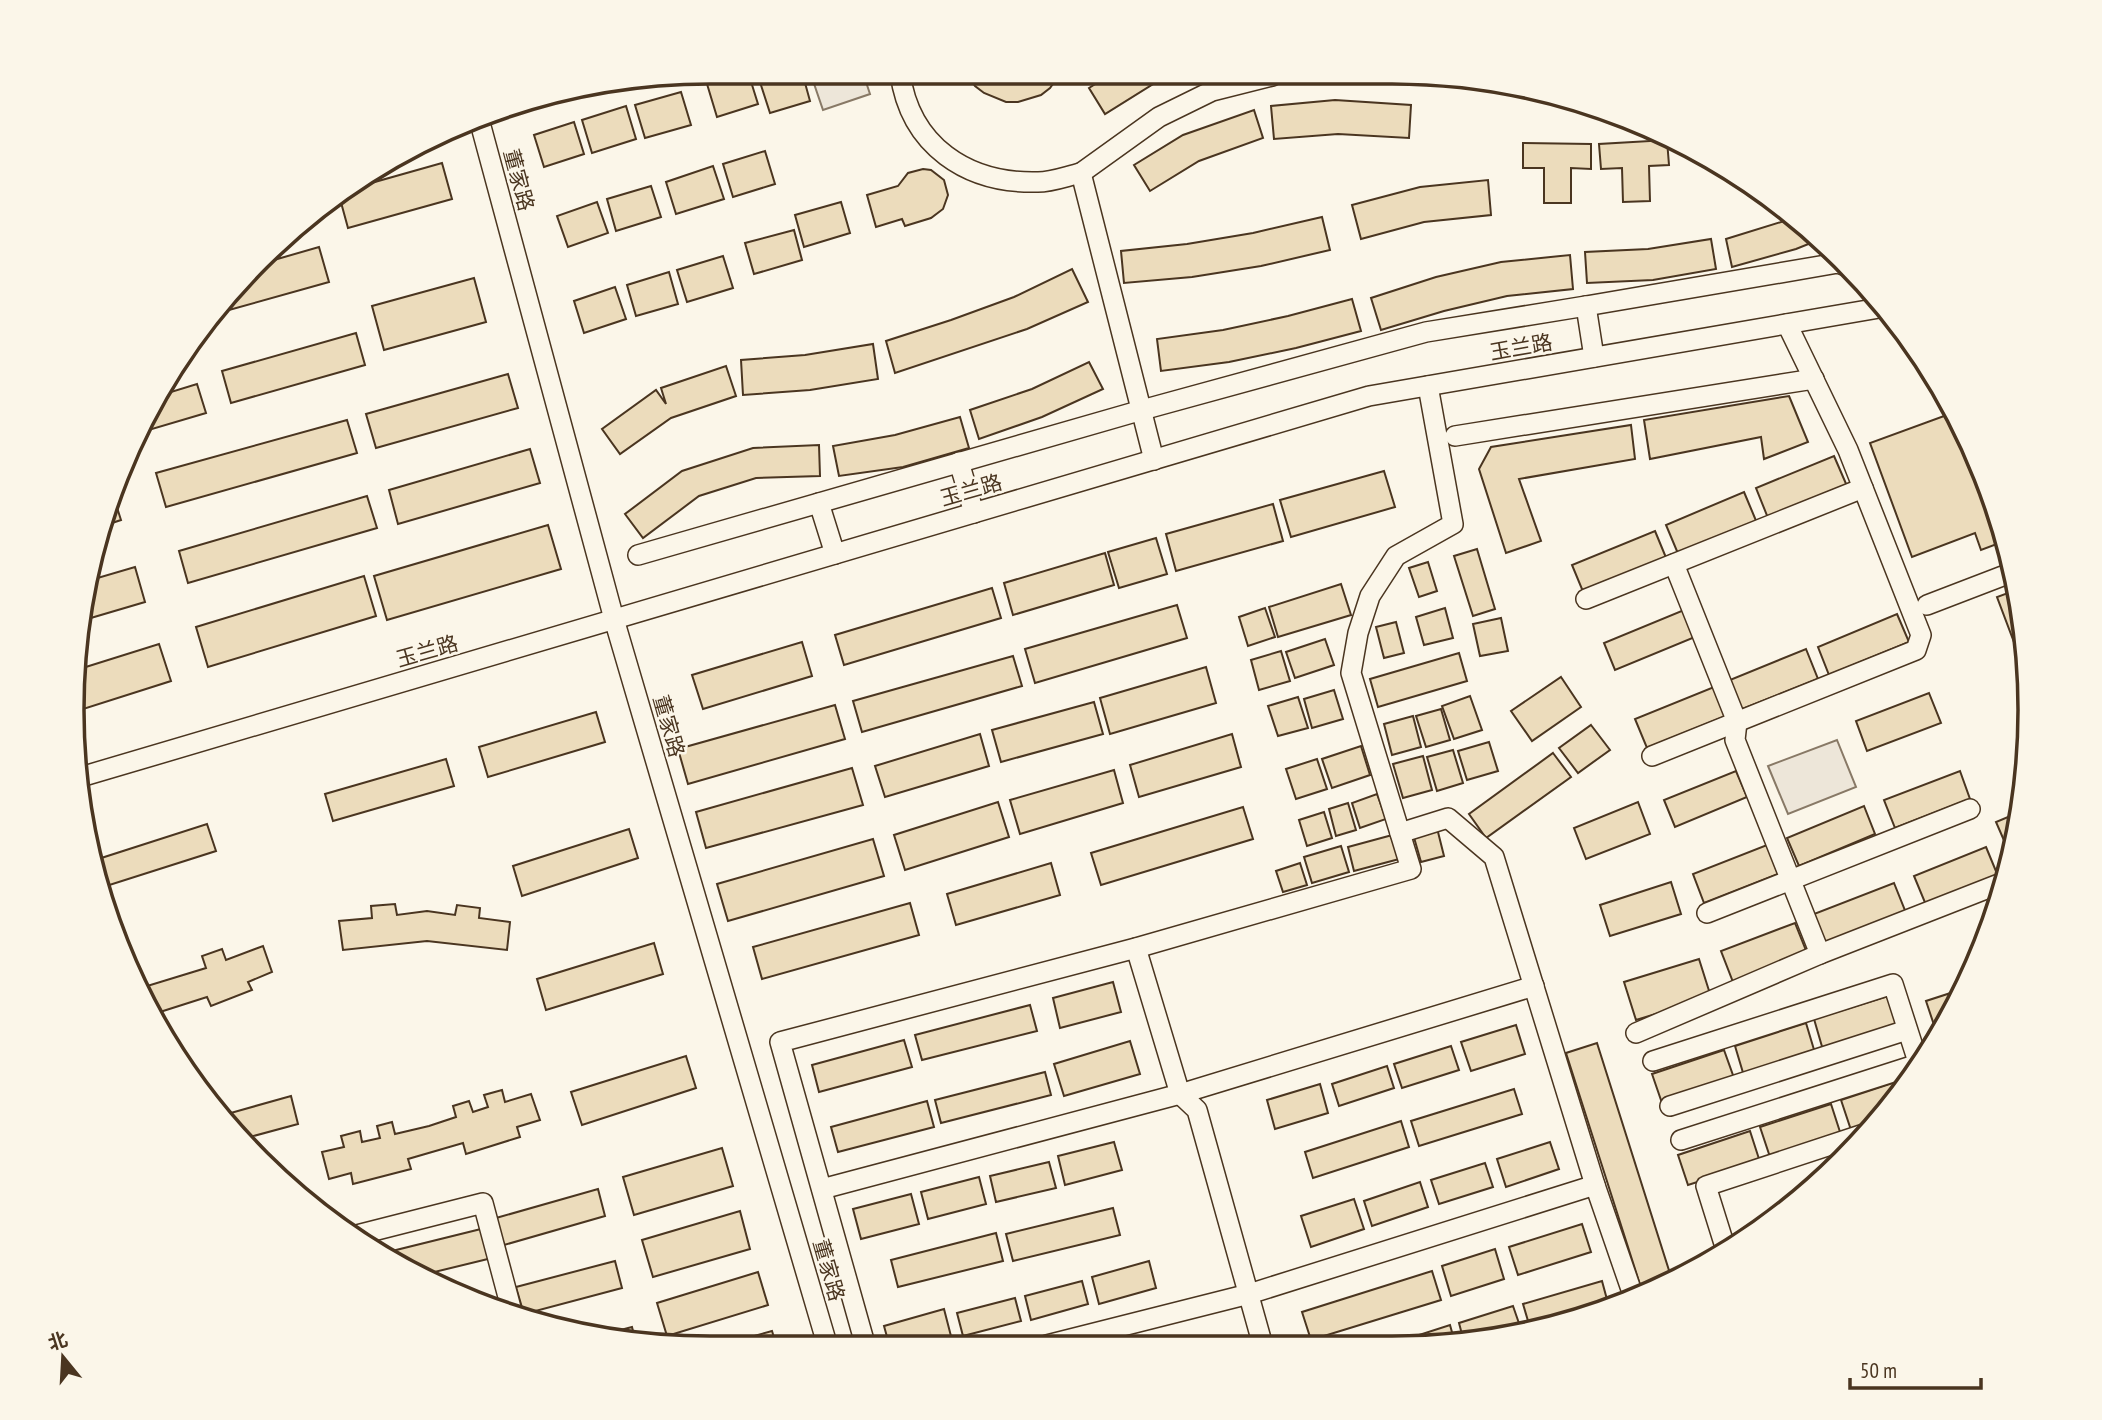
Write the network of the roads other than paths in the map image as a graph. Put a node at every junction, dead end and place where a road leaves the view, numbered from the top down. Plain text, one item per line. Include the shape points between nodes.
1 (901, 84) edge
2 (1240, 84) edge
3 (481, 128) edge
4 (1081, 173) junction
5 (1832, 264) edge
6 (1869, 304) edge
7 (1586, 306) junction
8 (1787, 324) junction
9 (1594, 357) junction
10 (1814, 379) junction
11 (1428, 386) junction
12 (1142, 410) junction
13 (1455, 436) dead end
14 (1154, 460) junction
15 (959, 463) junction
16 (1863, 488) junction
17 (819, 503) junction
18 (974, 513) junction
19 (835, 554) junction
20 (638, 555) dead end
21 (1674, 564) junction
22 (2003, 576) edge
23 (1586, 600) dead end
24 (1927, 605) dead end
25 (614, 619) junction
26 (1737, 722) junction
27 (1652, 756) dead end
28 (87, 775) edge
29 (1970, 809) dead end
30 (1400, 833) junction
31 (1791, 880) junction
32 (1993, 886) edge
33 (1707, 913) dead end
34 (1136, 948) junction
35 (1820, 954) junction
36 (1534, 986) junction
37 (1908, 1030) junction
38 (1636, 1033) dead end
39 (1915, 1053) edge
40 (1653, 1061) dead end
41 (1904, 1070) edge
42 (1180, 1094) junction
43 (1670, 1106) dead end
44 (1848, 1139) edge
45 (1681, 1140) dead end
46 (1595, 1185) junction
47 (822, 1189) junction
48 (366, 1233) edge
49 (1723, 1241) edge
50 (1631, 1288) edge
51 (1249, 1294) junction
52 (510, 1303) edge
53 (825, 1336) edge
54 (863, 1336) edge
55 (1083, 1336) edge
56 (1260, 1336) edge

1 - 4 street via 912,116 933,146 962,168 998,180 1041,182
2 - 4 street via 1212,91 1159,117
3 - 25 street, 董家路
4 - 12 street
5 - 7 street
6 - 8 street, 玉兰路
7 - 9 street
7 - 12 street via 1426,332
8 - 9 street, 玉兰路
8 - 10 street
9 - 11 street, 玉兰路
10 - 13 street
10 - 16 street
11 - 14 street, 玉兰路 via 1369,396
11 - 30 street via 1453,524 1396,556 1370,596 1351,673
12 - 14 street
12 - 15 street
14 - 18 street, 玉兰路
15 - 17 street
15 - 18 street
16 - 21 street
16 - 26 street via 1922,635 1916,650
17 - 19 street
17 - 20 street
18 - 19 street, 玉兰路
19 - 25 street, 玉兰路
21 - 23 street
21 - 26 street
22 - 24 street
25 - 28 street, 玉兰路
25 - 53 street, 董家路
26 - 27 street
26 - 31 street via 1735,740
29 - 31 street
30 - 34 street via 1411,869
30 - 36 street via 1448,818 1494,857
31 - 33 street
31 - 35 street
32 - 35 street
34 - 42 street
34 - 47 street via 780,1042
35 - 38 street
36 - 42 street
36 - 46 street
37 - 39 street
37 - 40 street via 1893,984
37 - 43 street
41 - 45 street
42 - 47 street
42 - 51 street via 1197,1110
44 - 49 street via 1706,1186
46 - 50 street
46 - 51 street
47 - 54 street
48 - 52 street via 483,1203
51 - 55 street
51 - 56 street

